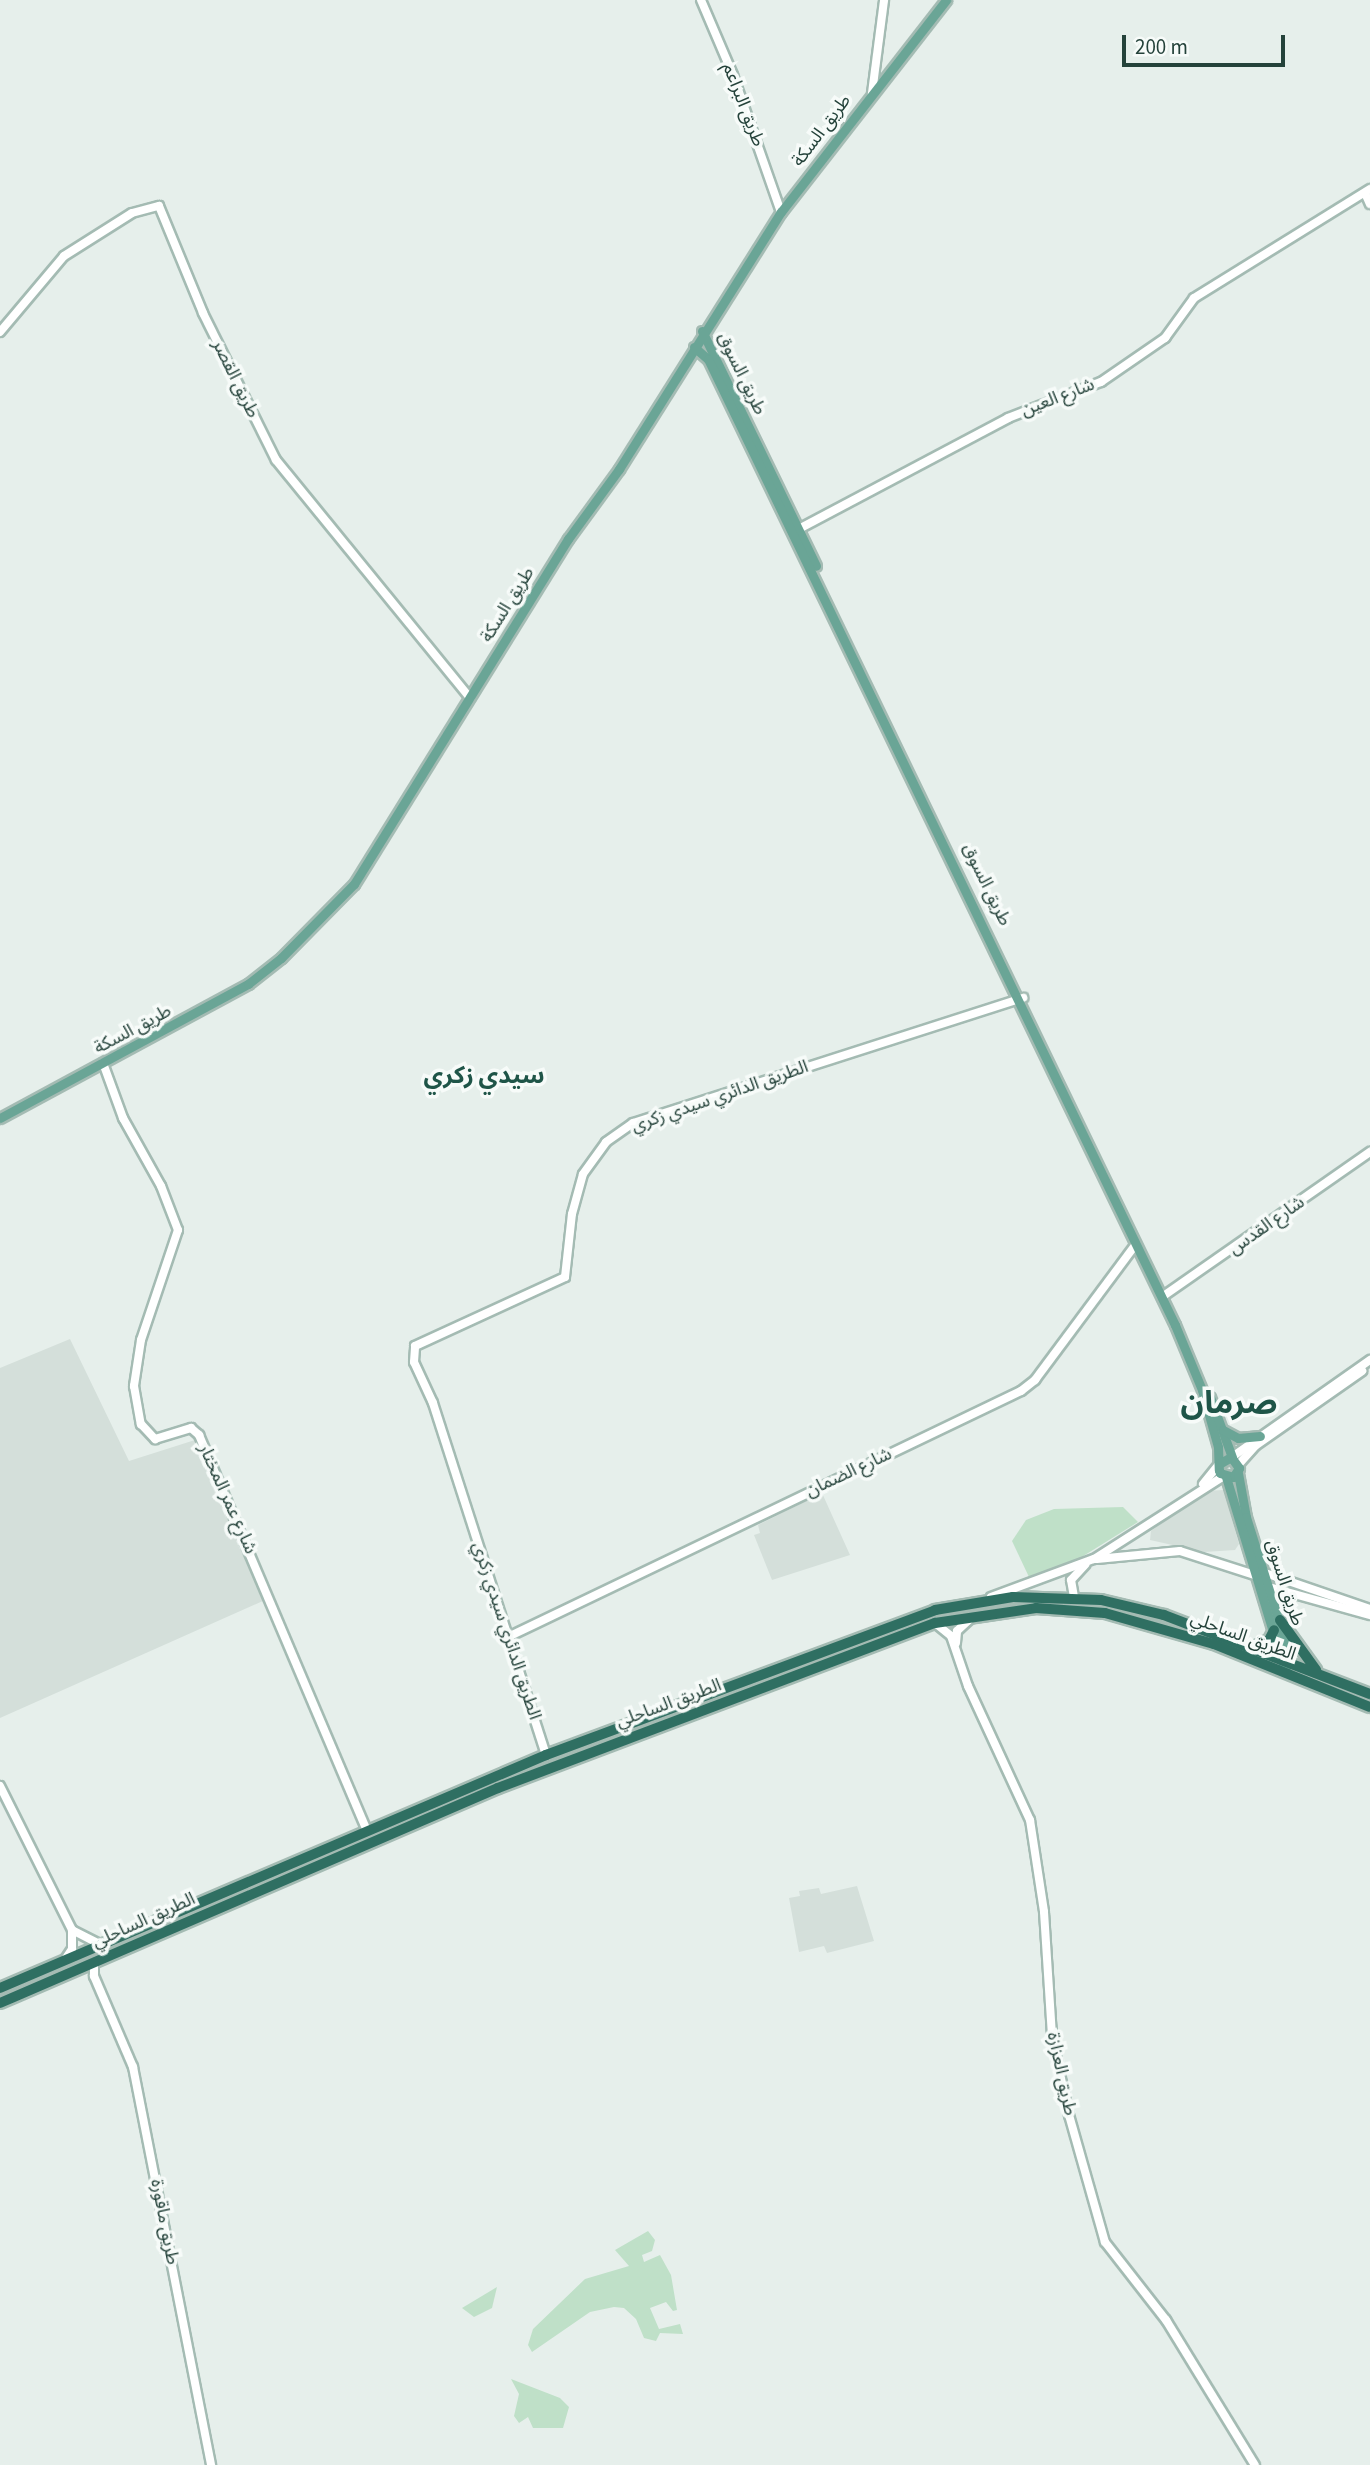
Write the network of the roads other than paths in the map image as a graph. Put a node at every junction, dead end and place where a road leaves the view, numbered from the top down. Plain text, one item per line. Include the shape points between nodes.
1 (701, 0) edge
2 (884, 0) edge
3 (946, 0) edge
4 (872, 93) junction
5 (1367, 191) edge
6 (1370, 204) edge
7 (781, 212) junction
8 (702, 331) junction
9 (0, 332) edge
10 (694, 347) junction
11 (796, 530) junction
12 (470, 698) junction
13 (1021, 999) junction
14 (103, 1063) junction
15 (0, 1118) edge
16 (1370, 1152) edge
17 (1136, 1244) junction
18 (1127, 1257) junction
19 (1143, 1259) junction
20 (1164, 1296) junction
21 (1370, 1360) edge
22 (1370, 1366) edge
23 (1220, 1426) junction
24 (1260, 1436) junction
25 (1219, 1464) junction
26 (1236, 1464) junction
27 (1225, 1477) junction
28 (1201, 1487) junction
29 (1093, 1559) junction
30 (1261, 1575) junction
31 (1265, 1587) junction
32 (1074, 1597) junction
33 (975, 1602) junction
34 (1370, 1609) edge
35 (975, 1615) junction
36 (1370, 1615) edge
37 (936, 1623) junction
38 (1277, 1625) junction
39 (508, 1637) junction
40 (1253, 1648) junction
41 (956, 1649) junction
42 (1285, 1662) junction
43 (1318, 1672) junction
44 (1370, 1694) edge
45 (675, 1707) junction
46 (1370, 1707) edge
47 (680, 1718) junction
48 (546, 1755) junction
49 (0, 1786) edge
50 (367, 1830) junction
51 (72, 1930) junction
52 (99, 1944) junction
53 (64, 1960) junction
54 (94, 1962) junction
55 (76, 1970) junction
56 (98, 1986) junction
57 (0, 1988) edge
58 (0, 2003) edge
59 (211, 2465) edge
60 (1255, 2465) edge

1 - 7 street, طريق البراعم
2 - 4 street
3 - 4 main road, طريق السكة
4 - 7 main road, طريق السكة
5 - 6 street
5 - 11 street, شارع العين via 1194,298 1165,338 1101,382 1008,418
7 - 8 main road, طريق السكة
8 - 10 main road, طريق السكة
8 - 11 main road, طريق السوق
9 - 12 street, طريق القصر via 64,256 132,213 159,206 203,313 276,460
10 - 11 main road, طريق السوق via 708,359
10 - 12 main road, طريق السكة
11 - 13 main road, طريق السوق
12 - 14 main road, طريق السكة via 381,846 331,911 248,984
13 - 17 main road, طريق السوق
13 - 20 main road, طريق السوق
13 - 39 street, الطريق الدائري سيدي زكري via 633,1123 606,1142 583,1174 572,1214 565,1277 420,1341 413,1350 414,1362 433,1403
14 - 15 main road, طريق السكة
14 - 50 street, شارع عمر المختار via 122,1118 161,1186 178,1230 145,1321 134,1385 137,1411 149,1437 191,1428 199,1434
16 - 20 street, شارع القدس
17 - 18 street, شارع الضمان
17 - 19 main road, طريق السوق
18 - 19 street
18 - 39 street, شارع الضمان via 1035,1380 1021,1391
19 - 20 main road, طريق السوق
20 - 23 main road, طريق السوق
20 - 25 main road, طريق السوق via 1201,1386
21 - 24 street
22 - 26 street
23 - 24 main road via 1231,1437
23 - 26 main road, طريق السوق
24 - 26 street
25 - 26 main road
25 - 27 main road, طريق السوق
25 - 28 street
26 - 27 main road
26 - 30 main road, طريق السوق
27 - 28 street
27 - 30 main road, طريق السوق
28 - 29 street
29 - 30 street via 1180,1551
29 - 32 street via 1072,1576
29 - 33 street
30 - 31 main road, طريق السوق
30 - 34 street
31 - 36 street
31 - 38 main road, طريق السوق
32 - 33 highway, الطريق الساحلي
32 - 40 highway, الطريق الساحلي via 1164,1615
33 - 45 highway, الطريق الساحلي via 894,1623
35 - 37 highway, الطريق الساحلي
35 - 41 street via 957,1631
35 - 42 highway, الطريق الساحلي via 1036,1608 1105,1613
37 - 41 street, طريق العزازة via 949,1633
37 - 47 highway, الطريق الساحلي
38 - 40 highway via 1269,1640
38 - 42 main road, طريق السوق
38 - 43 highway
39 - 48 street, الطريق الدائري سيدي زكري
40 - 42 highway, الطريق الساحلي
41 - 60 street, طريق العزازة via 1032,1829 1044,1912 1052,2037 1105,2242 1166,2320
42 - 43 highway, الطريق الساحلي
42 - 46 highway, الطريق الساحلي
43 - 44 highway, الطريق الساحلي
45 - 47 highway
45 - 48 highway, الطريق الساحلي
47 - 54 highway, الطريق الساحلي via 498,1788
48 - 50 highway, الطريق الساحلي
49 - 51 street
50 - 52 highway, الطريق الساحلي
51 - 52 street
51 - 53 street via 72,1949
52 - 53 highway, الطريق الساحلي
53 - 57 highway, الطريق الساحلي
54 - 55 highway, الطريق الساحلي
54 - 56 street, طريق ماقورة
55 - 56 street via 87,1973
55 - 58 highway, الطريق الساحلي
56 - 59 street, طريق ماقورة via 133,2067

